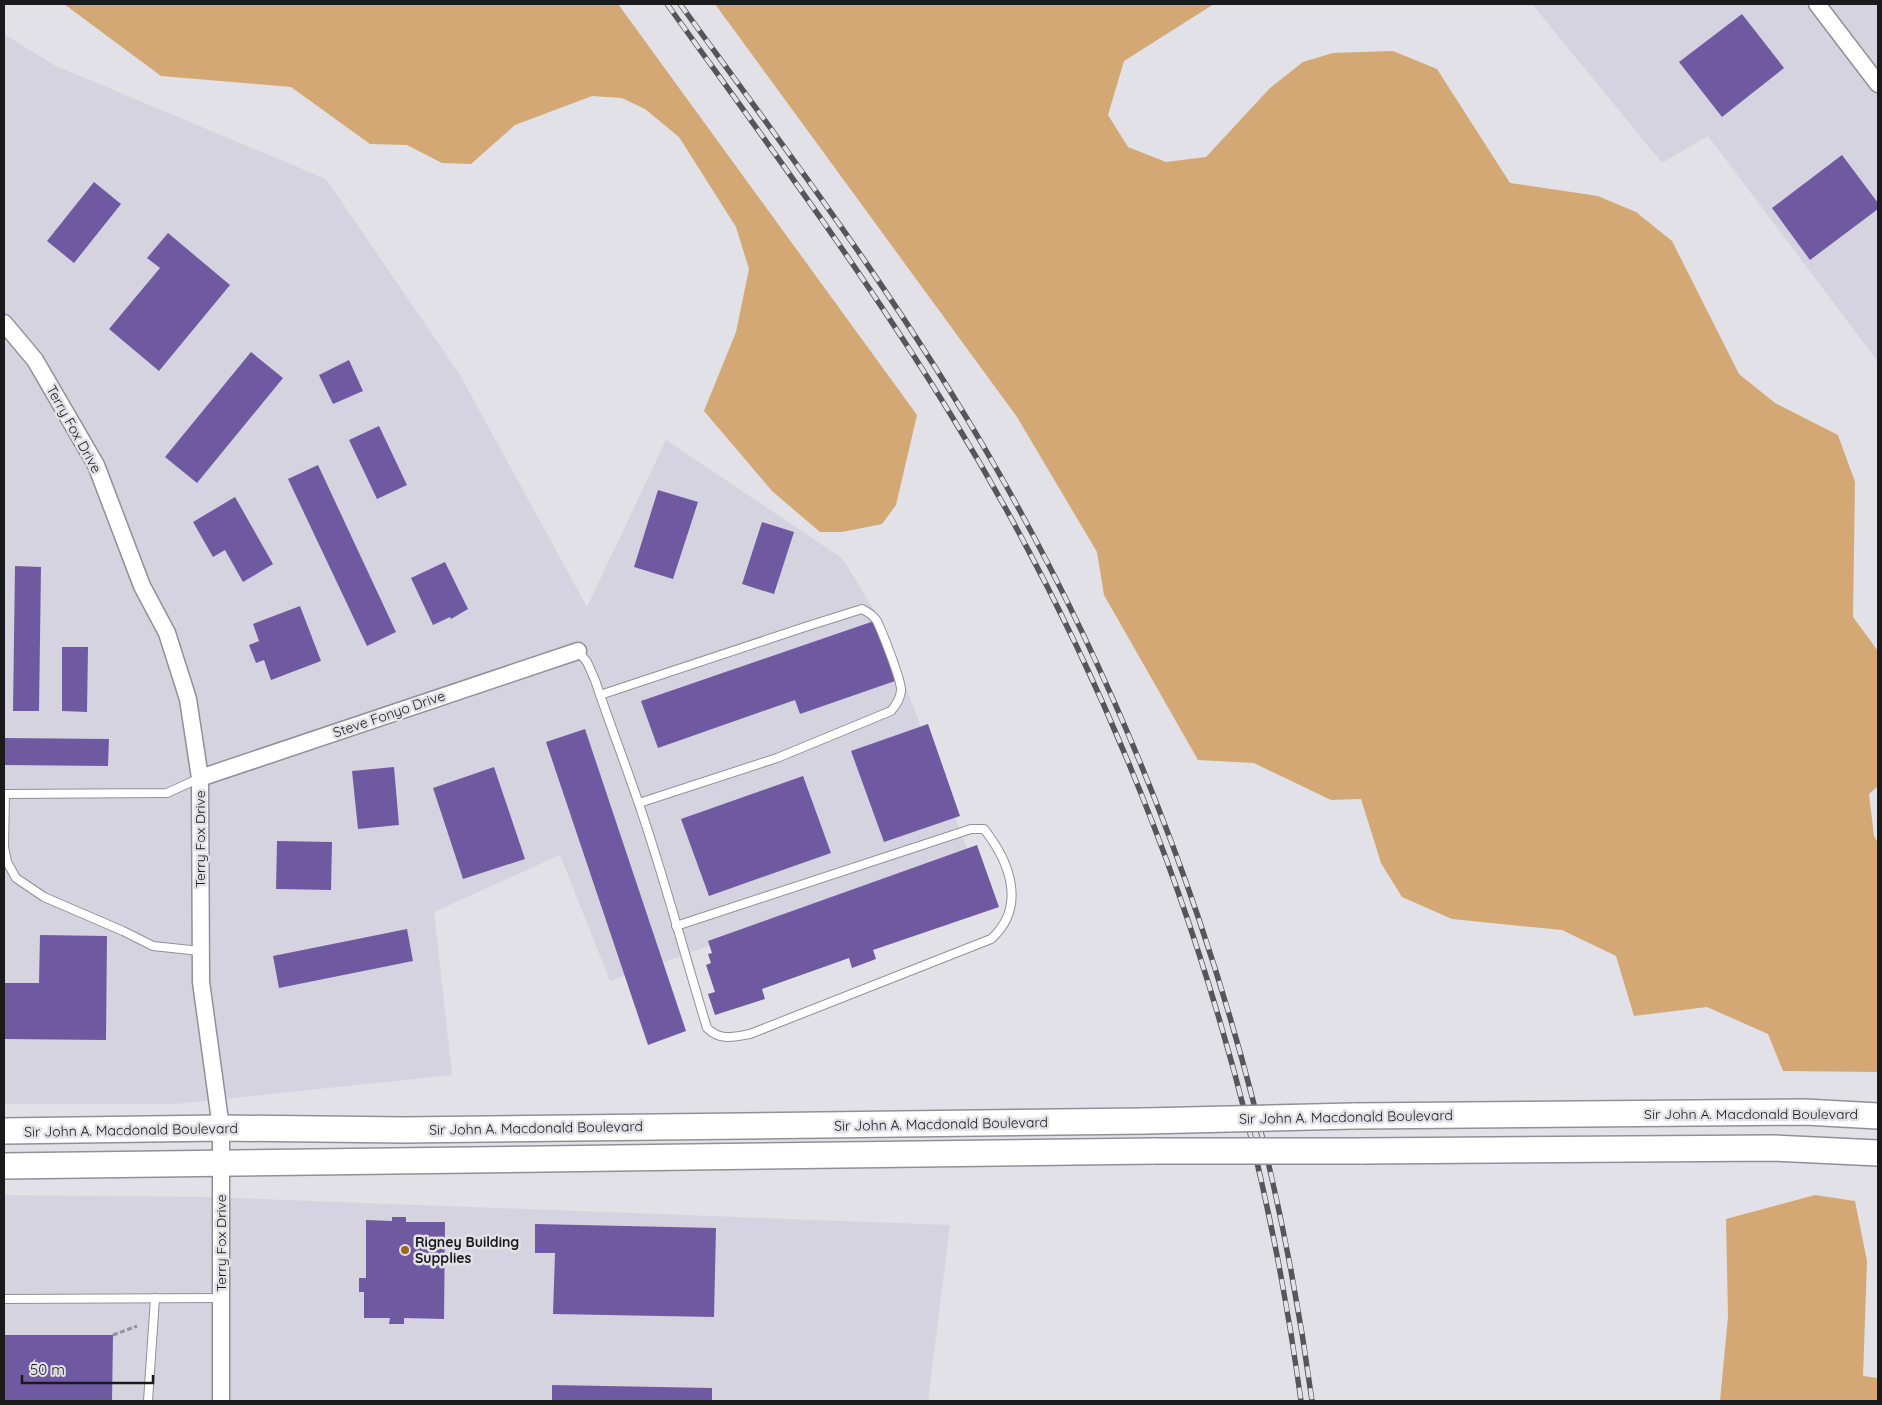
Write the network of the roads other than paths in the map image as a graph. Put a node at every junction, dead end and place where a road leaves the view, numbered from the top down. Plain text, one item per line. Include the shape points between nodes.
1 (1817, 4) edge
2 (1878, 84) edge
3 (4, 323) edge
4 (578, 651) joint
5 (600, 695) junction
6 (200, 778) junction
7 (4, 794) edge
8 (639, 804) junction
9 (676, 926) junction
10 (200, 951) junction
11 (1878, 1116) edge
12 (221, 1128) junction
13 (4, 1131) edge
14 (1878, 1153) edge
15 (222, 1163) junction
16 (4, 1166) edge
17 (4, 1298) edge
18 (155, 1298) junction
19 (222, 1298) junction
20 (148, 1401) edge
21 (221, 1401) edge

1 - 2 street
3 - 6 street, Terry Fox Drive via 35,360 96,465 142,586 166,634 188,699
4 - 5 lane via 587,662
4 - 6 street, Steve Fonyo Drive
5 - 8 lane
5 - 8 lane via 862,609 876,620 897,676 901,689 899,702 891,711 778,758
6 - 7 lane via 167,793
6 - 10 street, Terry Fox Drive
7 - 10 lane via 4,847 7,862 16,878 44,898 153,946
8 - 9 lane
9 - 9 lane via 707,1028 714,1035 728,1038 750,1034 991,939 1001,930 1013,900 1009,875 996,844 984,829 971,828
10 - 12 street, Terry Fox Drive via 201,982
11 - 12 main road, Sir John A. Macdonald Boulevard, bridge via 1805,1112 404,1130
12 - 13 main road, Sir John A. Macdonald Boulevard
12 - 15 street, Terry Fox Drive
14 - 15 main road, bridge via 1775,1148 1154,1151
15 - 16 main road
15 - 19 street, Terry Fox Drive
17 - 18 lane
18 - 19 lane
18 - 20 lane
19 - 21 street, Terry Fox Drive

